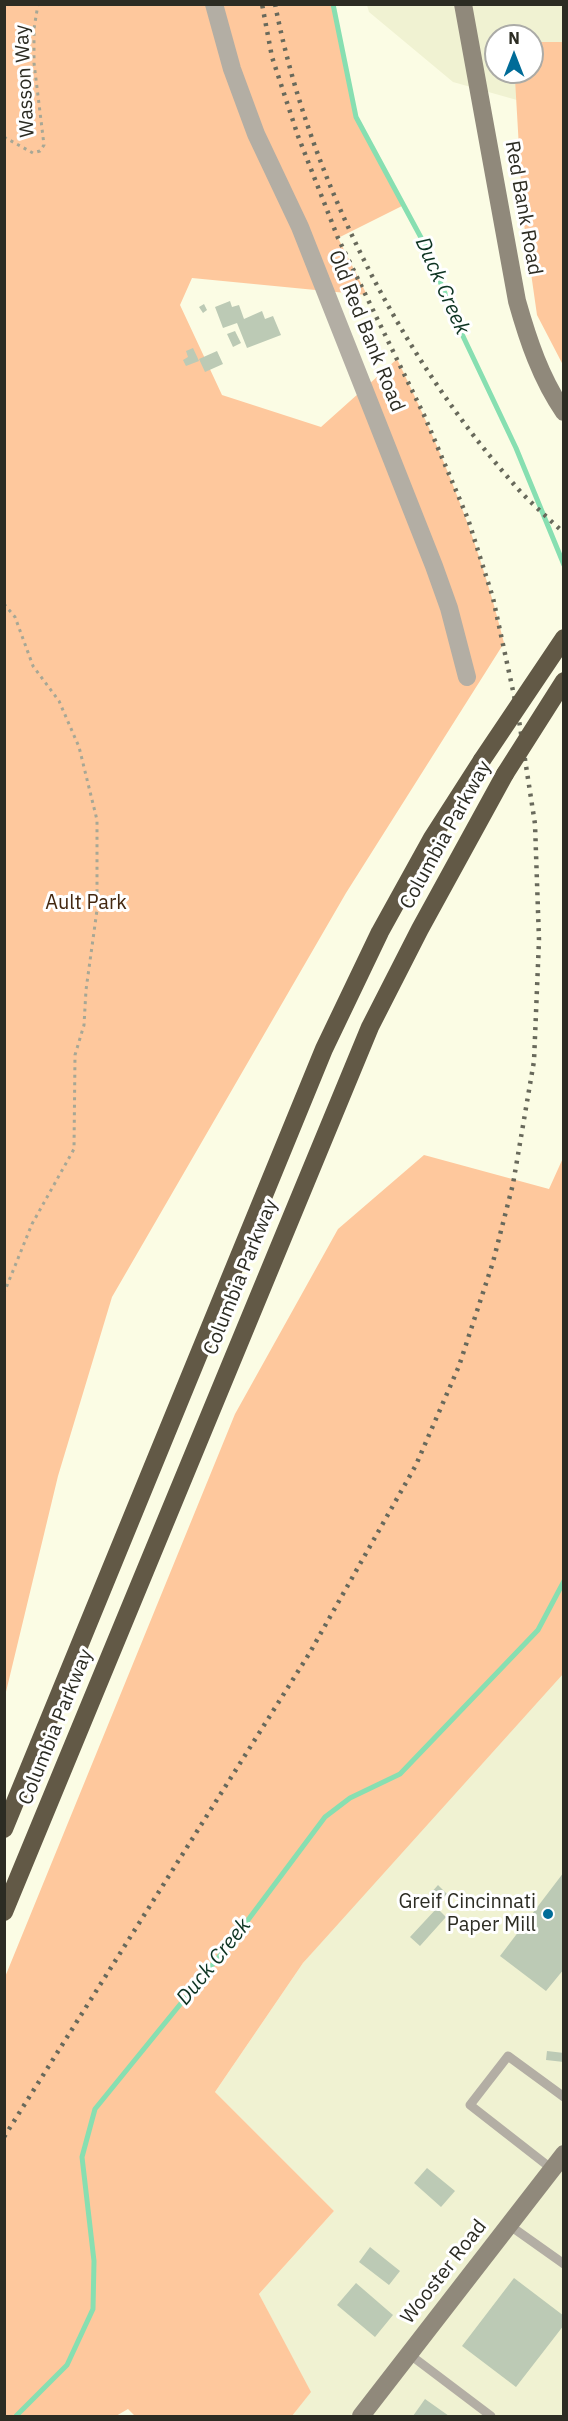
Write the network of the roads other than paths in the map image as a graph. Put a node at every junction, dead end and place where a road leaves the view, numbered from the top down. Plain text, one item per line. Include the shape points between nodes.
1 (214, 4) edge
2 (463, 4) edge
3 (564, 412) edge
4 (564, 638) edge
5 (467, 677) dead end
6 (564, 681) edge
7 (4, 1829) edge
8 (4, 1912) edge
9 (564, 2097) edge
10 (558, 2162) edge
11 (509, 2225) junction
12 (564, 2264) edge
13 (409, 2354) junction
14 (361, 2416) edge
15 (491, 2416) edge

1 - 5 street, Old Red Bank Road via 232,69 256,134 300,227 332,329 400,476 449,608
2 - 3 street, Red Bank Road via 517,302 542,374
4 - 7 highway, Columbia Parkway, bridge via 432,838 380,932 324,1049
6 - 8 highway, Columbia Parkway, bridge via 505,774 370,1027
9 - 10 lane via 508,2056 471,2105
10 - 11 street, Wooster Road
11 - 12 lane
11 - 13 street, Wooster Road
13 - 14 street, Wooster Road
13 - 15 lane

